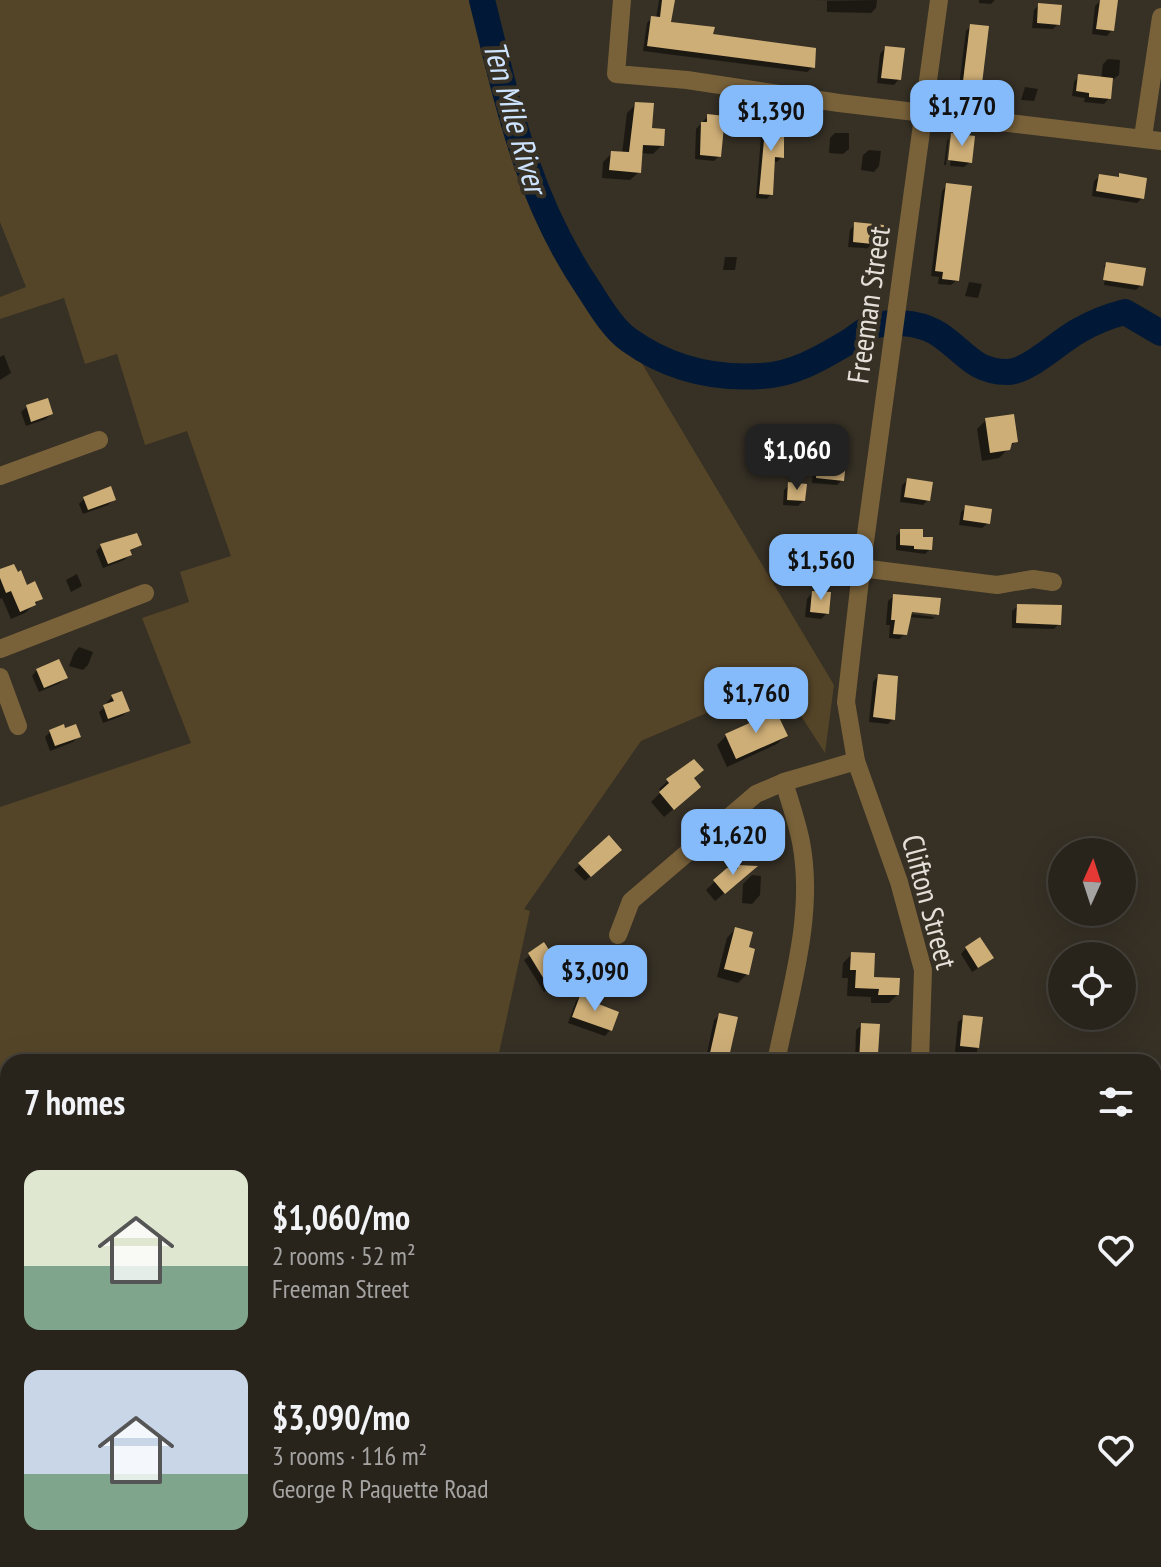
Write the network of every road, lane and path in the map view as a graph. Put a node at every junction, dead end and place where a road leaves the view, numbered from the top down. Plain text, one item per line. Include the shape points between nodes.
1 (622, 0) edge
2 (939, 0) edge
3 (1161, 17) edge
4 (925, 113) junction
5 (1152, 139) edge
6 (99, 440) dead end
7 (0, 476) edge
8 (861, 568) junction
9 (1053, 582) dead end
10 (145, 593) dead end
11 (0, 649) edge
12 (0, 677) edge
13 (18, 726) dead end
14 (856, 761) junction
15 (784, 782) junction
16 (618, 935) dead end
17 (778, 1054) edge
18 (920, 1054) edge

1 - 4 street via 616,74
2 - 4 street, Freeman Street
3 - 5 street
4 - 5 street
4 - 8 street, Freeman Street
6 - 7 street
8 - 9 street via 997,585 1033,579
8 - 14 street, Freeman Street via 846,702
10 - 11 street
12 - 13 street
14 - 15 street
14 - 18 street, Clifton Street via 899,882 923,970
15 - 16 street via 756,794 631,901
15 - 17 street via 801,842 805,880 803,929

